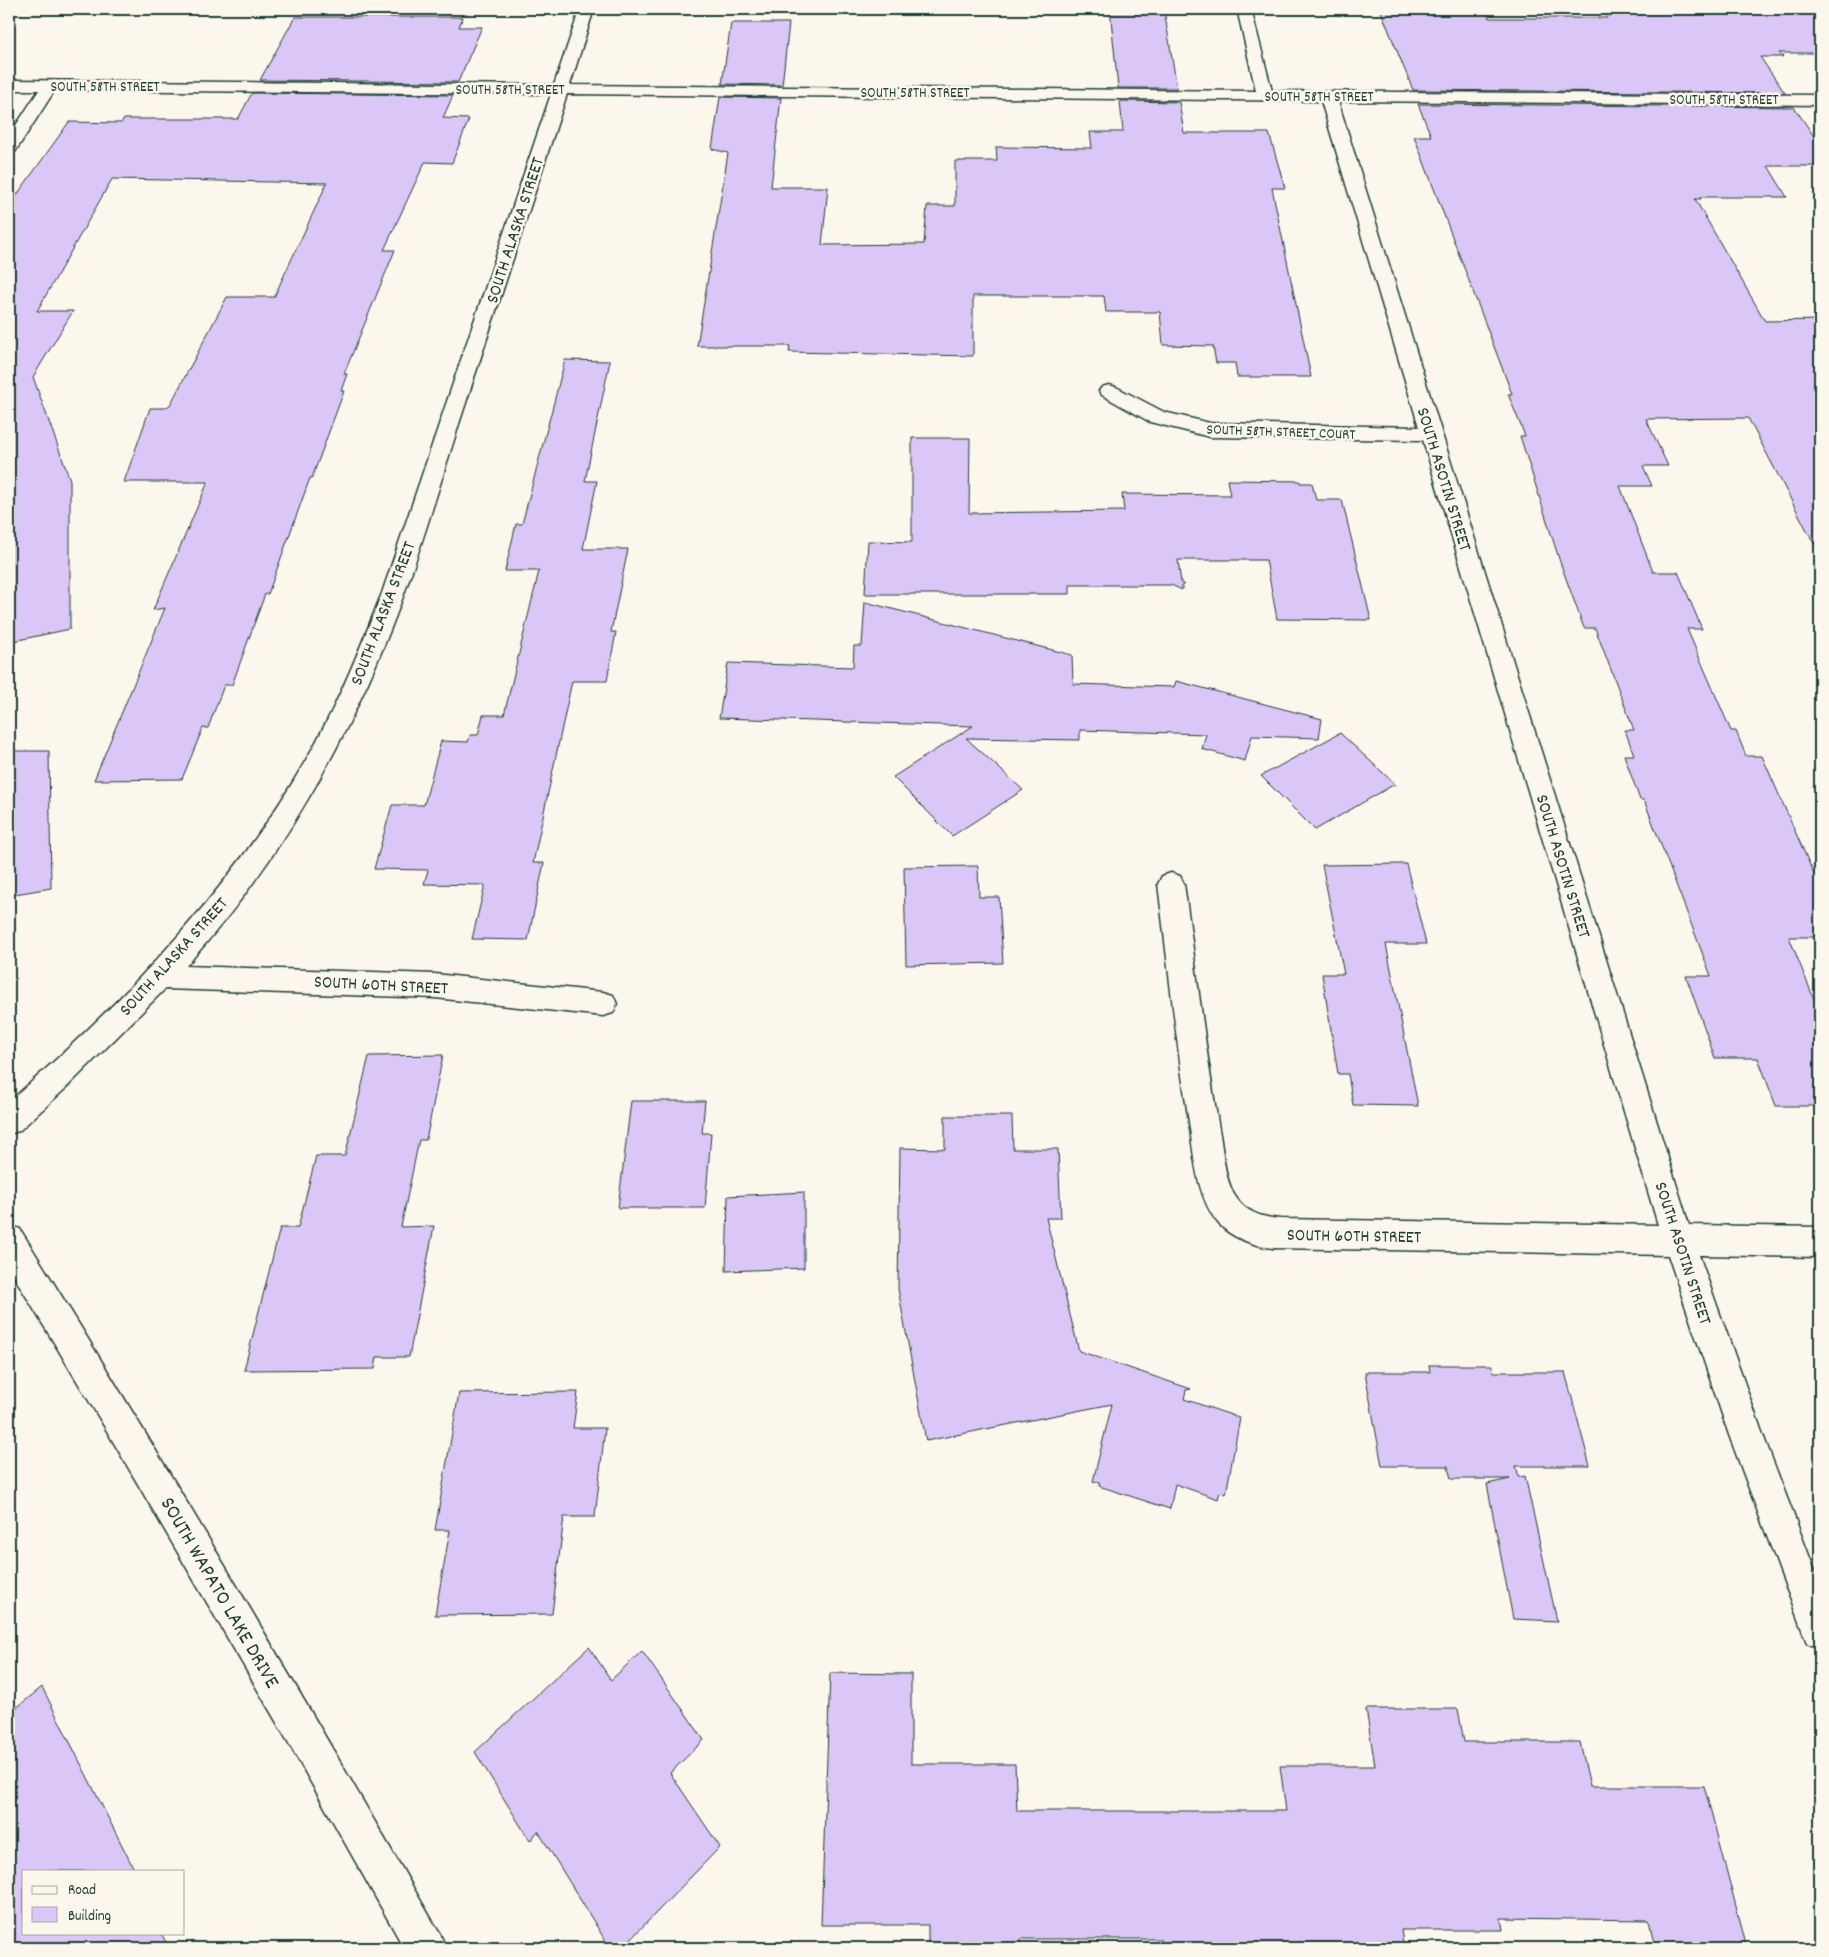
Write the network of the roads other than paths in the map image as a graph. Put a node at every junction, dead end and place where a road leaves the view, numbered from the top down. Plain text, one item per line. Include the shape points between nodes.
1 (587, 9) edge
2 (1244, 9) edge
3 (9, 85) edge
4 (50, 86) junction
5 (561, 89) junction
6 (1265, 95) junction
7 (1328, 96) junction
8 (1820, 100) edge
9 (9, 148) edge
10 (1109, 391) dead end
11 (1432, 434) junction
12 (1171, 884) dead end
13 (159, 977) junction
14 (603, 1004) dead end
15 (9, 1121) edge
16 (9, 1240) edge
17 (1678, 1240) junction
18 (1820, 1242) edge
19 (1820, 1630) edge
20 (426, 1948) edge

1 - 5 street, SOUTH ALASKA STREET
2 - 6 street
3 - 4 street, SOUTH 58TH STREET
4 - 5 street, SOUTH 58TH STREET
4 - 9 street
5 - 6 street, SOUTH 58TH STREET
5 - 13 street, SOUTH ALASKA STREET via 393,593 350,698 326,746 275,831 202,927
6 - 7 street, SOUTH 58TH STREET
7 - 8 street, SOUTH 58TH STREET
7 - 11 street, SOUTH ASOTIN STREET
10 - 11 street, SOUTH 58TH STREET COURT via 1157,417 1210,430
11 - 17 street, SOUTH ASOTIN STREET
12 - 17 street, SOUTH 60TH STREET via 1212,1168 1223,1205 1240,1222 1255,1230 1280,1234
13 - 14 street, SOUTH 60TH STREET via 436,986
13 - 15 street, SOUTH ALASKA STREET
16 - 20 street, SOUTH WAPATO LAKE DRIVE via 136,1448
17 - 18 street, SOUTH 60TH STREET
17 - 19 street, SOUTH ASOTIN STREET via 1746,1435

